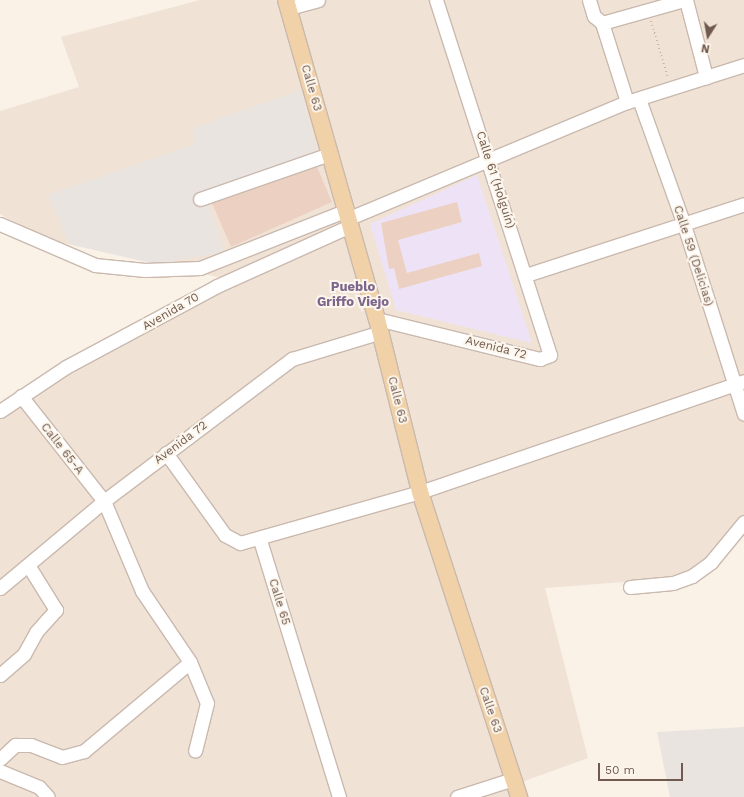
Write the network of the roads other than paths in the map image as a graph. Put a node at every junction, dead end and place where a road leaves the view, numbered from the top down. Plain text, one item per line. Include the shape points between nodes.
1 (318, 0) edge
2 (436, 0) edge
3 (589, 0) edge
4 (685, 0) edge
5 (287, 4) edge
6 (598, 20) junction
7 (744, 65) edge
8 (706, 77) junction
9 (633, 100) junction
10 (329, 154) junction
11 (488, 159) junction
12 (200, 199) dead end
13 (744, 204) edge
14 (347, 219) junction
15 (0, 224) edge
16 (684, 225) junction
17 (526, 275) junction
18 (379, 326) junction
19 (546, 359) joint
20 (739, 383) edge
21 (21, 396) junction
22 (0, 411) edge
23 (744, 414) edge
24 (166, 453) junction
25 (420, 492) junction
26 (104, 501) junction
27 (744, 522) edge
28 (260, 540) junction
29 (28, 565) junction
30 (630, 587) dead end
31 (0, 588) edge
32 (190, 662) junction
33 (0, 675) edge
34 (195, 751) dead end
35 (0, 759) edge
36 (3, 776) edge
37 (513, 779) junction
38 (48, 797) edge
39 (339, 797) edge
40 (457, 797) edge
41 (519, 797) edge

1 - 5 street
2 - 11 street, Calle 61 (Holguín)
3 - 6 street, Calle 59 (Delicias)
4 - 6 street
4 - 8 street
5 - 10 main road, Calle 63
6 - 9 street, Calle 59 (Delicias)
7 - 8 street
8 - 9 street
9 - 11 street
9 - 16 street, Calle 59 (Delicias)
10 - 12 street
10 - 14 main road, Calle 63
11 - 14 street
11 - 17 street, Calle 61 (Holguín)
13 - 16 street
14 - 15 street via 200,268 145,270 95,265
14 - 18 main road, Calle 63
14 - 21 street, Avenida 70 via 66,367
16 - 17 street
16 - 20 street, Calle 59 (Delicias)
17 - 19 street, Calle 61 (Holguín) via 550,350
18 - 19 street, Avenida 72
18 - 24 street, Avenida 72 via 292,359
18 - 25 main road, Calle 63
20 - 23 street, Calle 59 (Delicias)
20 - 25 street
21 - 22 street, Avenida 70
21 - 26 street, Calle 65-A
24 - 26 street, Avenida 72
24 - 28 street via 229,540 240,543
25 - 28 street
25 - 37 main road, Calle 63
26 - 29 street, Avenida 72
26 - 32 street, Calle 65-A via 142,591
27 - 30 street via 711,562 692,576 673,583
28 - 39 street, Calle 65
29 - 31 street, Avenida 72
29 - 33 street via 56,610 36,632 24,654
32 - 34 street, Calle 65-A via 207,703
32 - 35 street via 84,751 62,757 31,746 15,745
36 - 38 street via 39,787
37 - 40 street
37 - 41 main road, Calle 63

